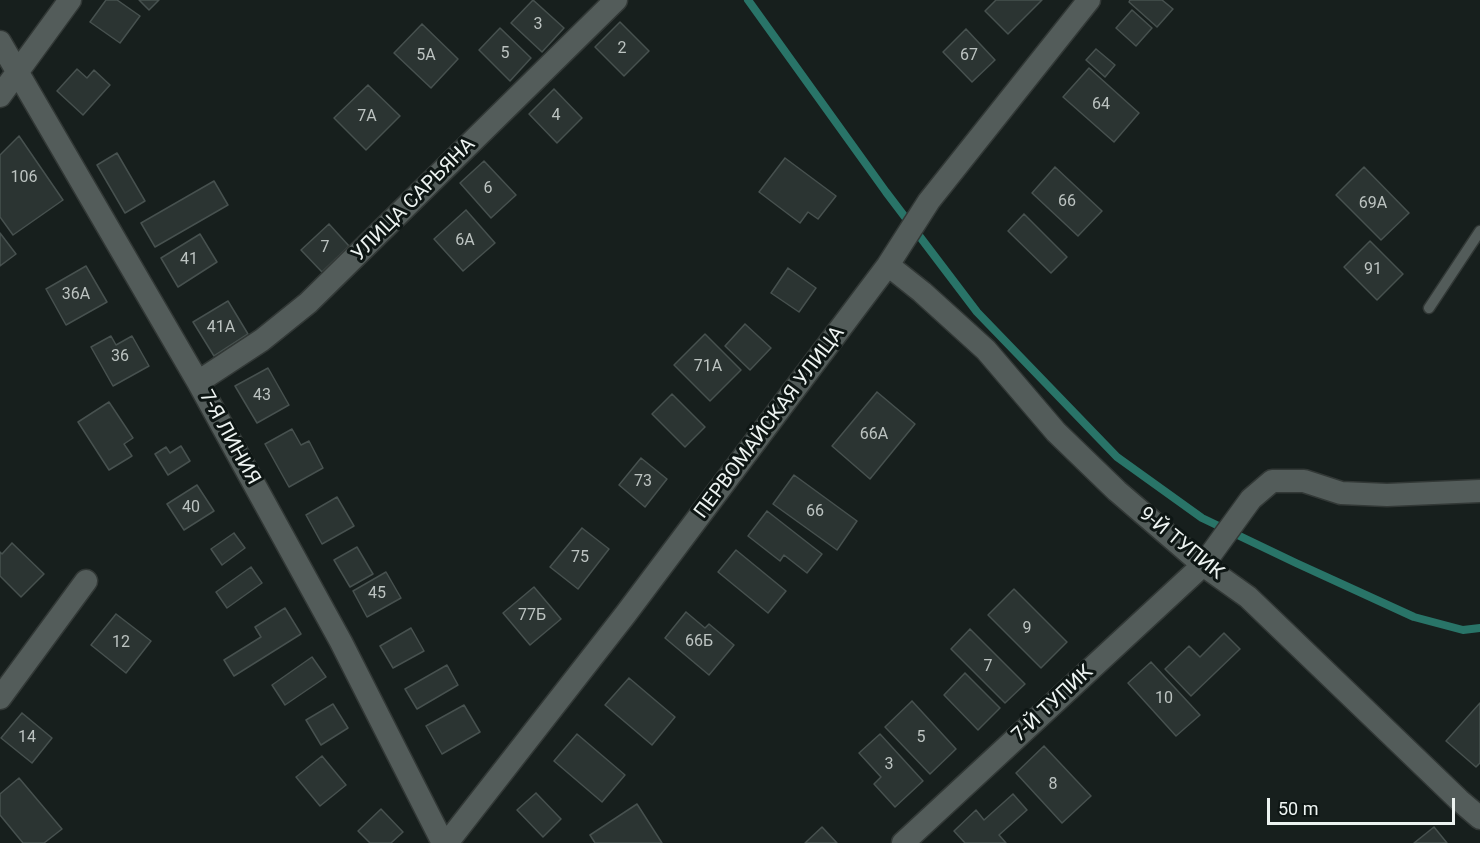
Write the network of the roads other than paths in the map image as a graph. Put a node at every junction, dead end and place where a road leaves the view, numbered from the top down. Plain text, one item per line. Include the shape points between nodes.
1 (70, 0) edge
2 (616, 0) edge
3 (1089, 0) edge
4 (0, 42) edge
5 (16, 72) junction
6 (0, 96) edge
7 (1480, 231) edge
8 (888, 265) junction
9 (1430, 308) dead end
10 (198, 382) junction
11 (1480, 491) edge
12 (1203, 566) junction
13 (86, 581) dead end
14 (0, 698) edge
15 (1480, 818) edge
16 (445, 843) edge
17 (903, 843) edge

1 - 5 street
2 - 10 street, УЛИЦА САРЬЯНА via 308,303 262,340
3 - 8 street, ПЕРВОМАЙСКАЯ УЛИЦА via 929,201
4 - 5 street, 7-Я ЛИНИЯ
5 - 6 street
5 - 10 street, 7-Я ЛИНИЯ
7 - 9 lane
8 - 12 street, 9-Й ТУПИК via 986,350 1056,432 1116,491
8 - 16 street, ПЕРВОМАЙСКАЯ УЛИЦА via 625,615
10 - 16 street, 7-Я ЛИНИЯ via 342,642
11 - 12 street, 7-Й ТУПИК via 1341,493 1304,481 1272,481 1251,499
12 - 15 street, 9-Й ТУПИК via 1248,597
12 - 17 street, 7-Й ТУПИК
13 - 14 street

